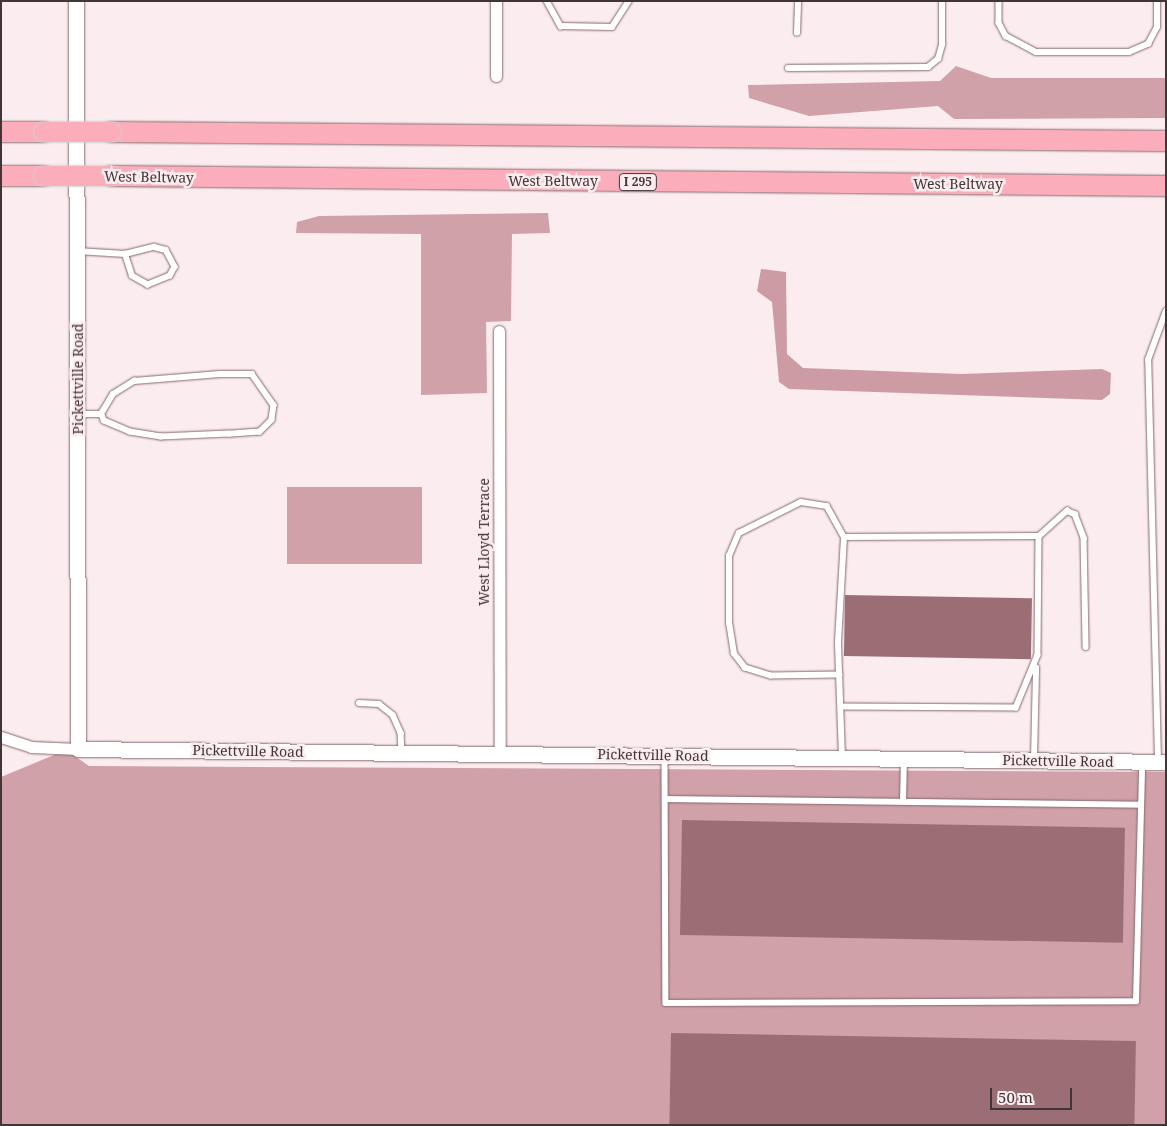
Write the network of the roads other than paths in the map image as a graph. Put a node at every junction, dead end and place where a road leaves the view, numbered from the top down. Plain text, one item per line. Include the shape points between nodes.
1 (76, 1) edge
2 (496, 1) edge
3 (546, 1) edge
4 (629, 1) edge
5 (798, 1) edge
6 (942, 1) edge
7 (999, 1) edge
8 (1157, 1) edge
9 (797, 33) dead end
10 (788, 68) dead end
11 (496, 76) dead end
12 (1, 132) edge
13 (1166, 141) edge
14 (1, 176) edge
15 (1166, 186) edge
16 (77, 250) junction
17 (125, 254) junction
18 (1166, 311) edge
19 (499, 331) dead end
20 (78, 414) junction
21 (101, 414) junction
22 (1039, 536) junction
23 (844, 537) junction
24 (1086, 647) dead end
25 (1036, 660) junction
26 (840, 675) junction
27 (359, 703) dead end
28 (842, 707) junction
29 (1, 737) edge
30 (78, 749) junction
31 (402, 752) junction
32 (500, 753) junction
33 (665, 756) junction
34 (842, 758) junction
35 (904, 759) junction
36 (1034, 761) junction
37 (1142, 762) junction
38 (1162, 762) edge
39 (665, 799) junction
40 (903, 802) junction
41 (1141, 804) junction

1 - 16 street, Pickettville Road
2 - 11 street
3 - 4 lane via 561,26 612,27
5 - 9 lane
6 - 10 lane via 942,46 938,59 928,67
7 - 8 lane via 999,23 1006,36 1036,52 1129,52 1148,44 1157,27
12 - 13 highway, bridge
14 - 15 highway, West Beltway / I 295, bridge
16 - 17 lane
16 - 20 street, Pickettville Road
17 - 17 lane via 154,247 166,250 175,267 170,276 148,285 132,276
18 - 38 lane via 1148,360
19 - 32 street, West Lloyd Terrace
20 - 21 lane
20 - 30 street, Pickettville Road
21 - 21 lane via 113,394 134,381 220,374 252,374 274,405 272,420 260,432 228,434 161,437 130,432 104,421
22 - 23 lane
22 - 24 lane via 1067,511 1075,514 1084,538
22 - 25 lane
23 - 26 lane via 838,606
23 - 26 lane via 827,506 801,502 740,533 729,556 729,624 734,654 745,668 772,676
25 - 28 lane via 1016,708
25 - 36 lane
26 - 28 lane
27 - 31 lane via 379,704 393,715 401,733
28 - 34 lane
29 - 30 street via 31,747
30 - 31 street, Pickettville Road
31 - 32 street, Pickettville Road
32 - 33 street, Pickettville Road
33 - 34 street, Pickettville Road
33 - 39 lane
34 - 35 street, Pickettville Road
35 - 36 street, Pickettville Road
35 - 40 lane
36 - 37 street, Pickettville Road
37 - 38 street, Pickettville Road
37 - 41 lane
39 - 40 lane
39 - 41 lane via 666,1003 1136,1001
40 - 41 lane

